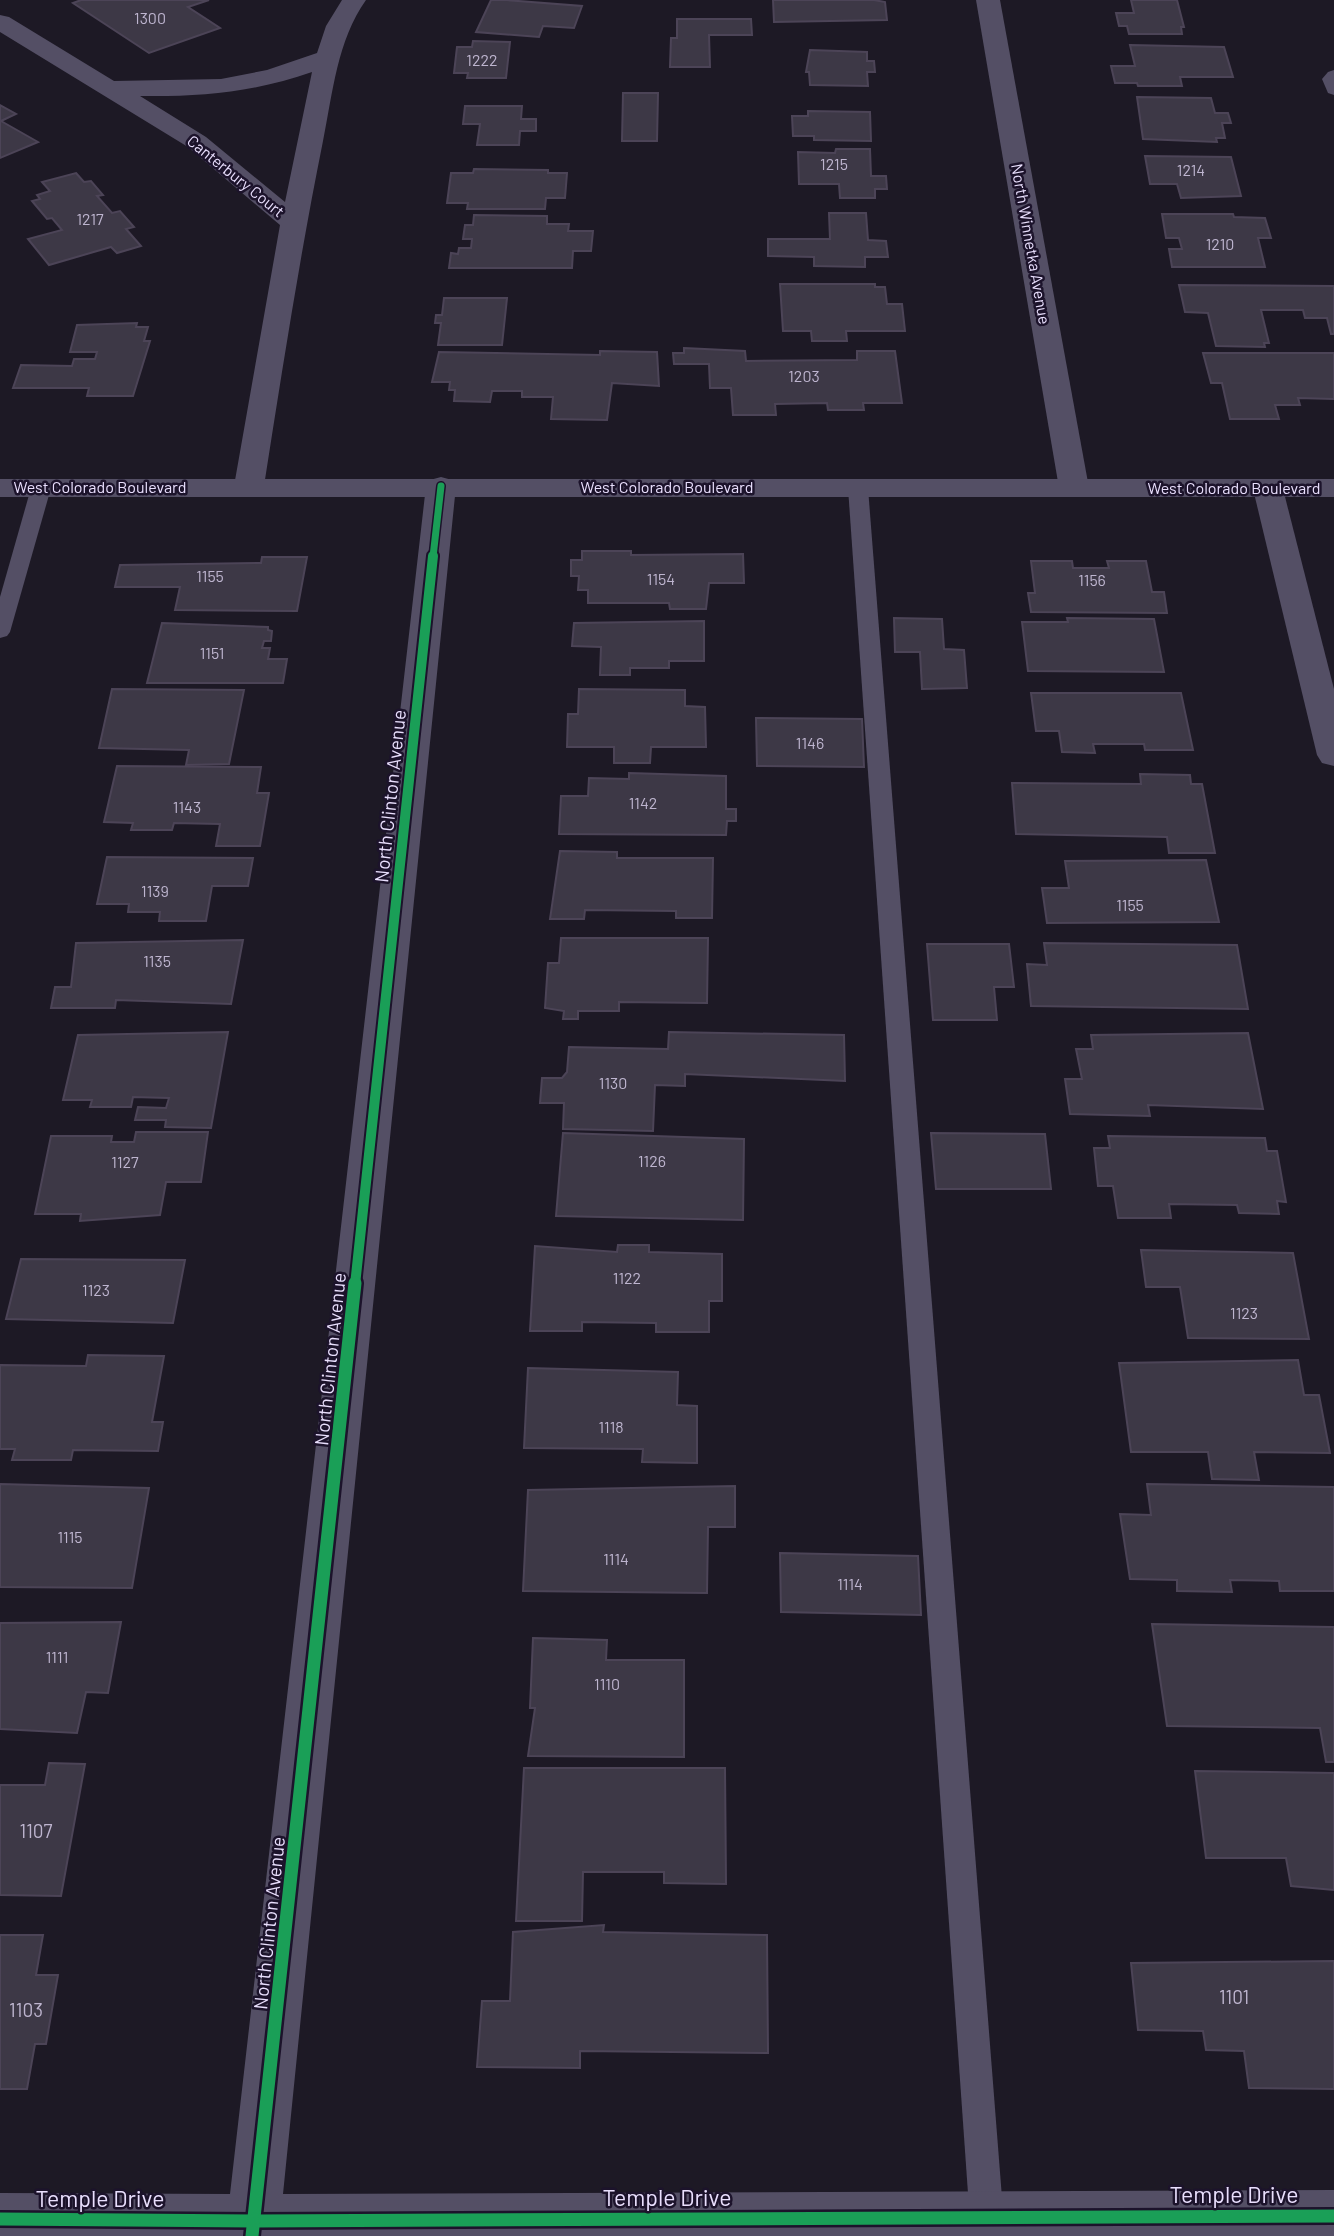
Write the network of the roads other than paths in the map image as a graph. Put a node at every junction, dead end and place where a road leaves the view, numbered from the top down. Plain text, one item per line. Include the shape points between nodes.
1 (354, 0) edge
2 (988, 0) edge
3 (0, 22) edge
4 (329, 57) junction
5 (1334, 75) edge
6 (108, 88) junction
7 (1334, 90) edge
8 (293, 222) junction
9 (249, 486) junction
10 (441, 486) junction
11 (0, 488) edge
12 (41, 488) junction
13 (858, 488) junction
14 (1074, 488) junction
15 (1334, 488) edge
16 (1268, 489) junction
17 (0, 632) edge
18 (1334, 755) edge
19 (1334, 2216) edge
20 (0, 2219) edge
21 (987, 2226) edge
22 (253, 2228) edge

1 - 4 street, Canterbury Court via 344,12
2 - 14 street, North Winnetka Avenue
3 - 6 street, Canterbury Court
4 - 6 street, Canterbury Court via 289,74 240,85 181,90
4 - 8 street, Canterbury Court
5 - 7 lane via 1330,79
6 - 8 street, Canterbury Court via 197,142
8 - 9 street
9 - 10 street, West Colorado Boulevard
9 - 12 street, West Colorado Boulevard
10 - 13 street, West Colorado Boulevard
10 - 22 street, North Clinton Avenue
11 - 12 street, West Colorado Boulevard
12 - 17 lane
13 - 14 street, West Colorado Boulevard
13 - 21 lane
14 - 16 street, West Colorado Boulevard
15 - 16 street, West Colorado Boulevard
16 - 18 street
19 - 21 street, Temple Drive
20 - 22 street, Temple Drive
21 - 22 street, Temple Drive

